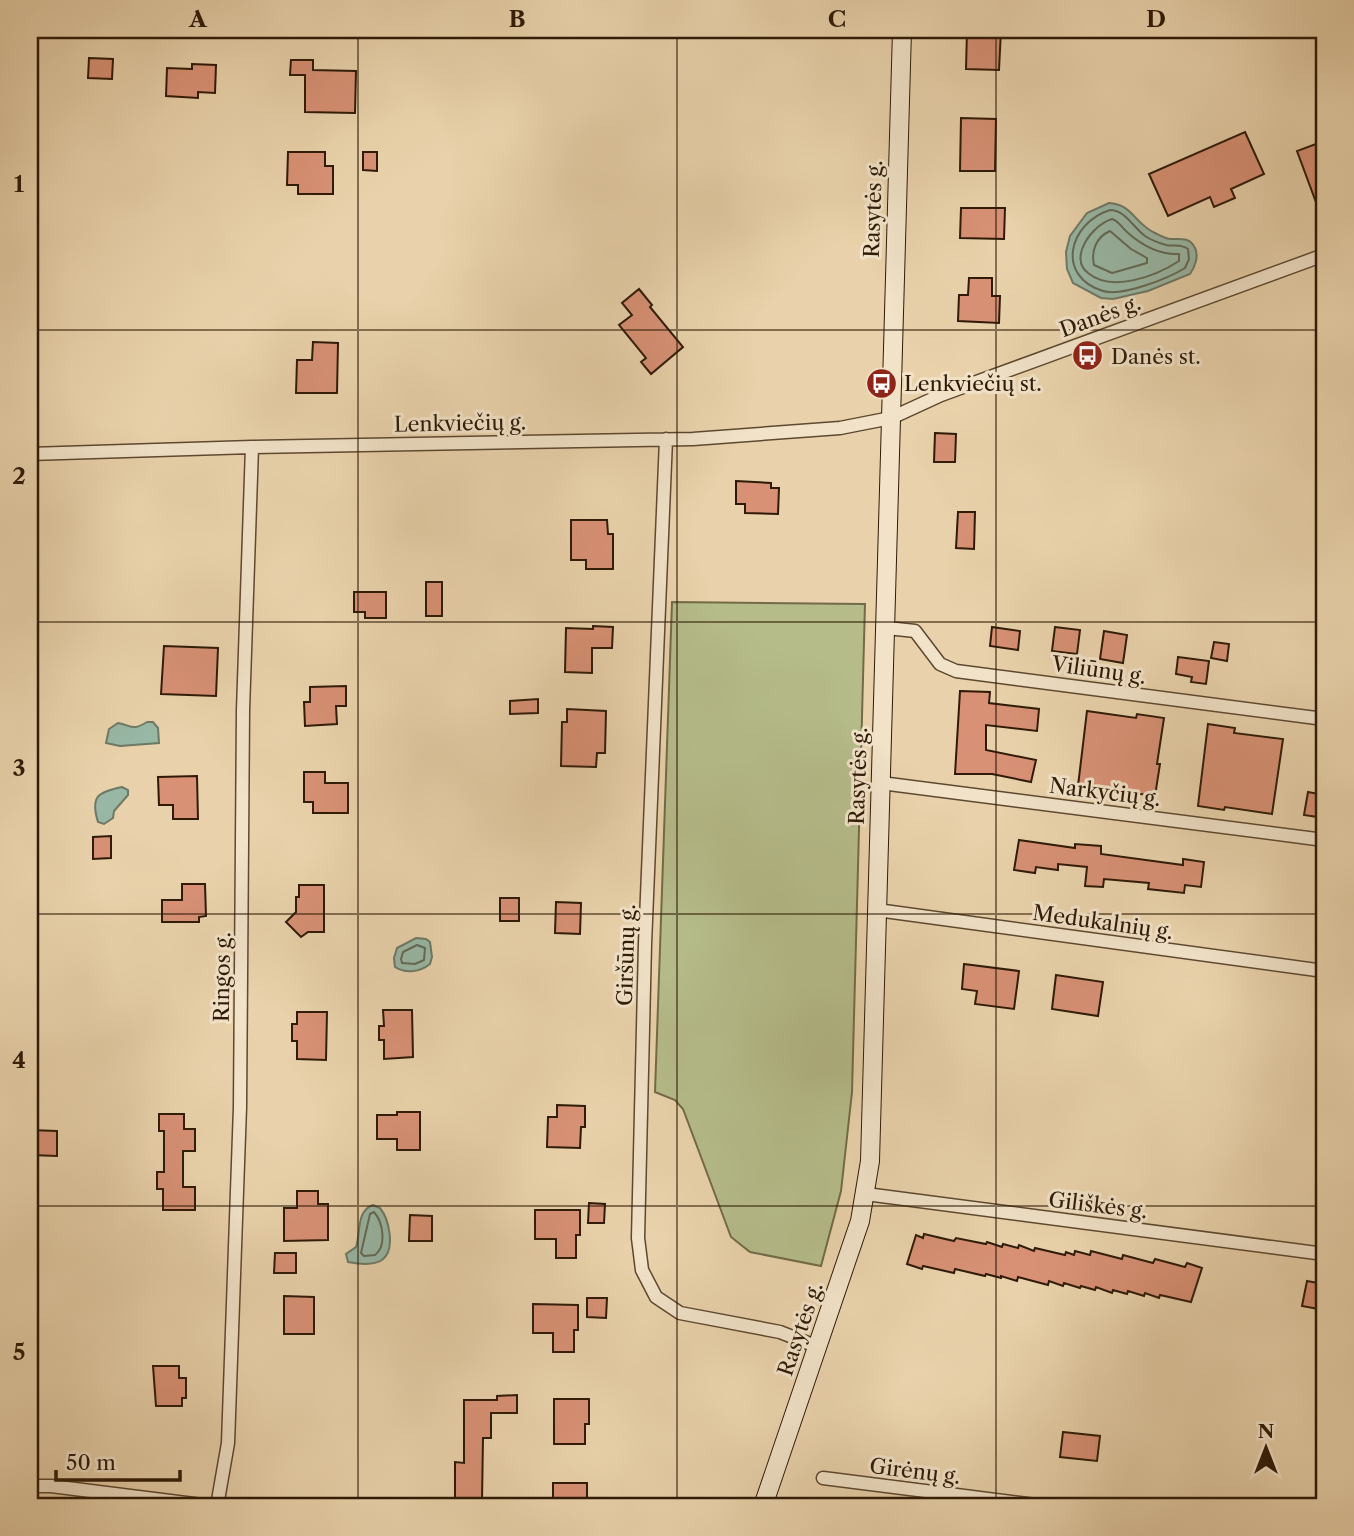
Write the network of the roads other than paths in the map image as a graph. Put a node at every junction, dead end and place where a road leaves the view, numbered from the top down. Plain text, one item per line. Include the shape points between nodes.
1 (902, 30) edge
2 (1324, 255) edge
3 (891, 418) junction
4 (666, 439) junction
5 (252, 447) junction
6 (30, 454) edge
7 (887, 628) junction
8 (1324, 719) edge
9 (880, 783) junction
10 (1324, 840) edge
11 (877, 910) junction
12 (1324, 971) edge
13 (866, 1194) junction
14 (1324, 1254) edge
15 (818, 1347) junction
16 (823, 1478) dead end
17 (30, 1486) edge
18 (210, 1506) edge
19 (217, 1506) edge
20 (763, 1506) edge
21 (1044, 1506) edge

1 - 3 main road, Rasytės g.
2 - 3 street, Danės g. via 941,395
3 - 4 street, Lenkviečių g. via 840,428
3 - 7 main road, Rasytės g.
4 - 5 street, Lenkviečių g.
4 - 15 street, Giršūnų g. via 645,944 638,1238 642,1269 656,1297 680,1313 780,1332
5 - 6 street, Lenkviečių g.
5 - 19 street, Ringos g. via 243,710 240,1107 228,1443
7 - 8 street, Viliūnų g. via 915,631 940,664 956,671
7 - 9 main road, Rasytės g.
9 - 10 street, Narkyčių g.
9 - 11 main road, Rasytės g.
11 - 12 street, Medukalnių g.
11 - 13 main road, Rasytės g. via 873,1122
13 - 14 street, Giliškės g.
13 - 15 main road, Rasytės g.
15 - 20 main road, Rasytės g.
16 - 21 street, Girėnų g.
17 - 18 street

